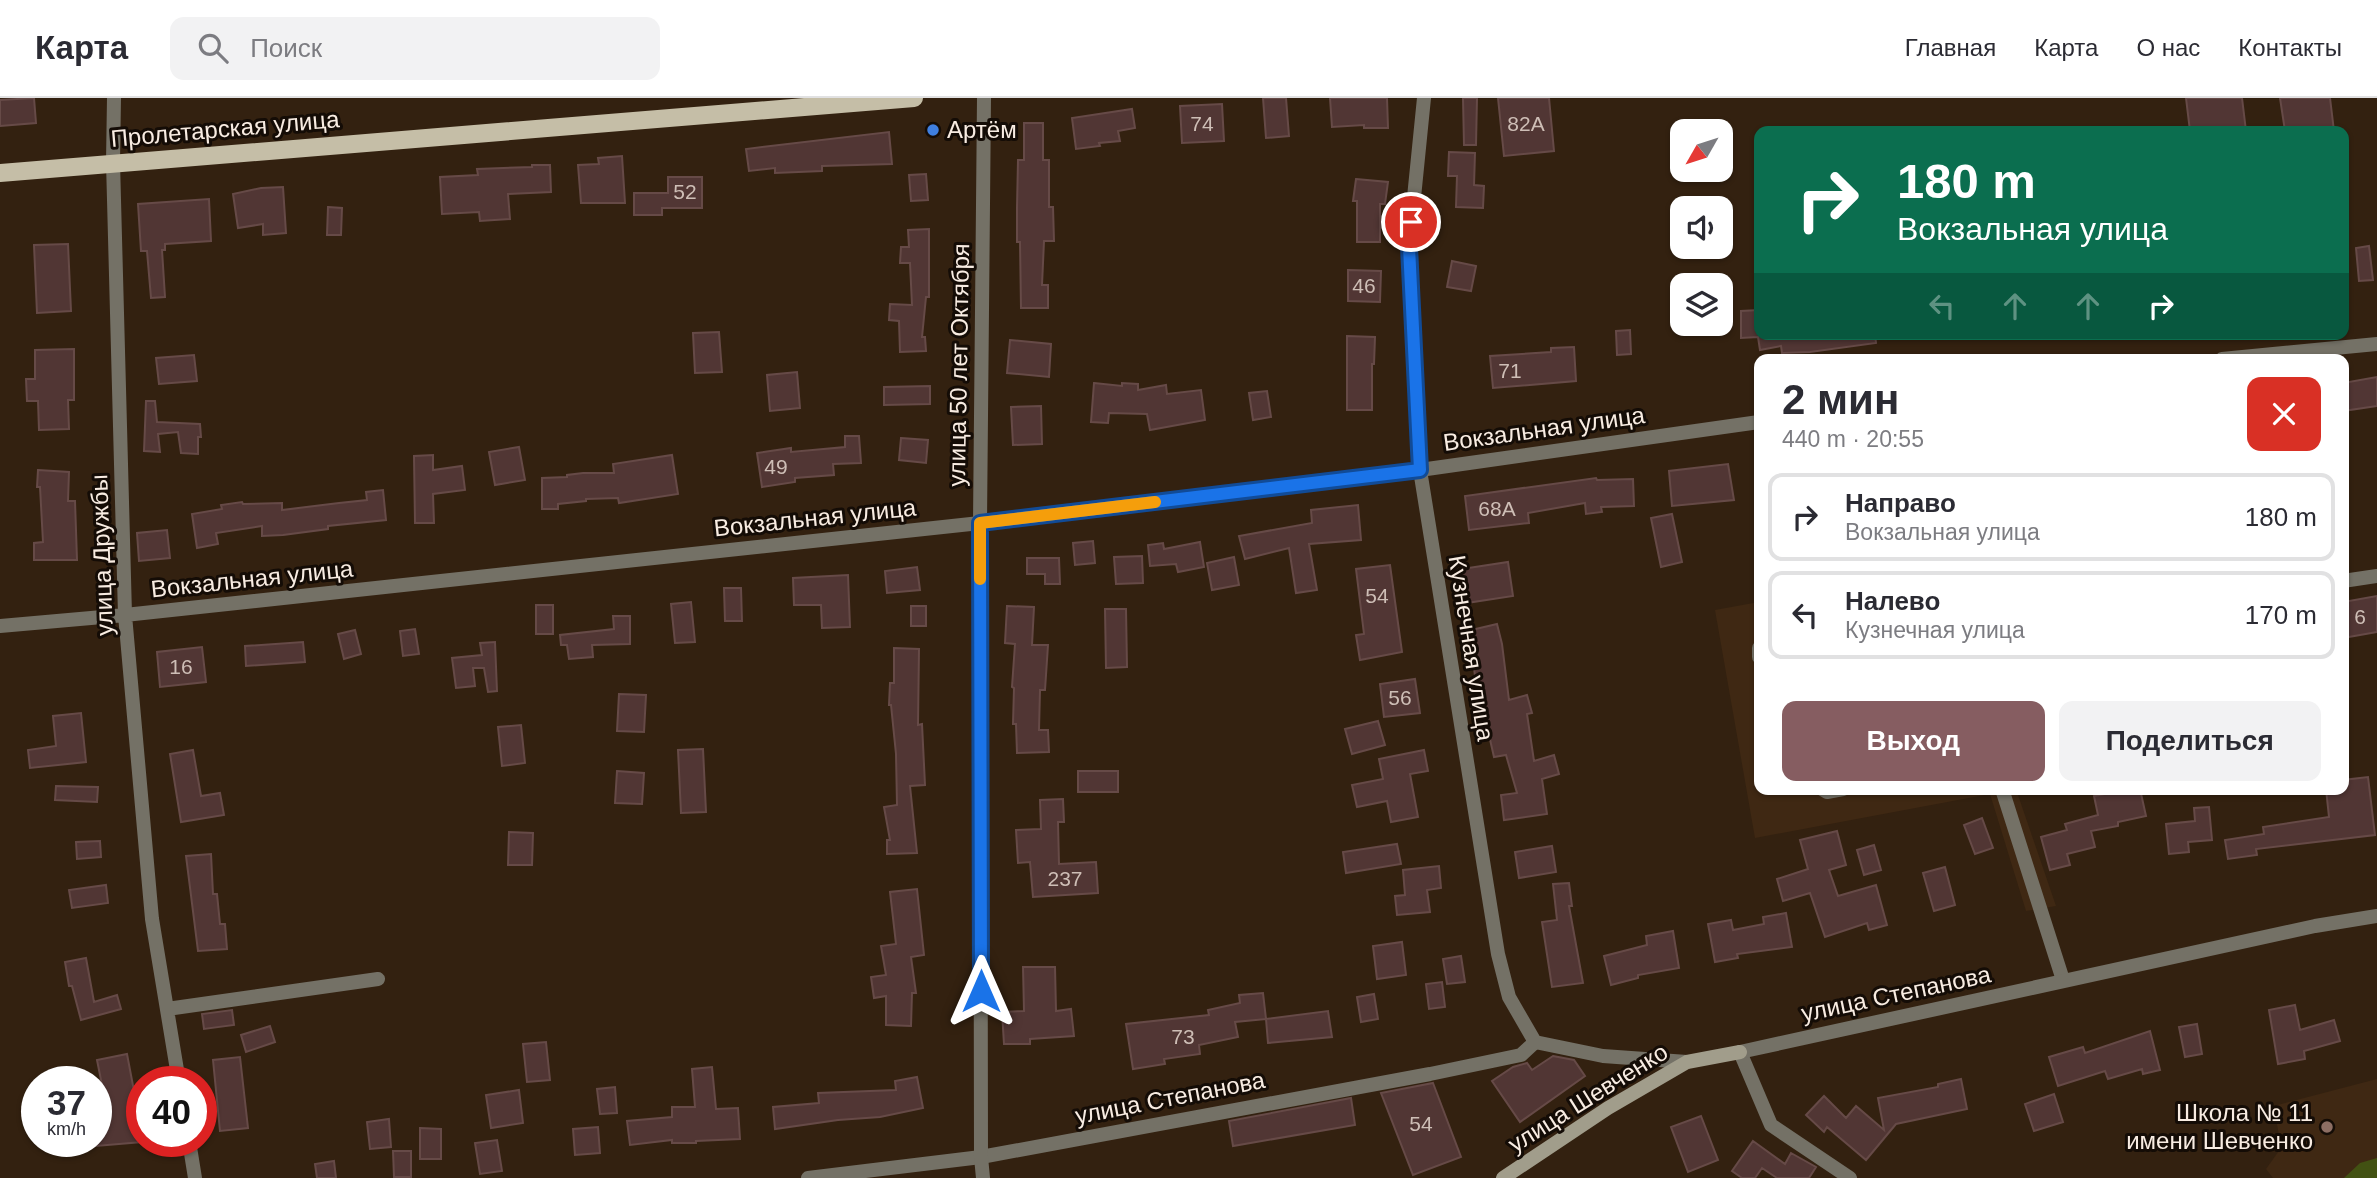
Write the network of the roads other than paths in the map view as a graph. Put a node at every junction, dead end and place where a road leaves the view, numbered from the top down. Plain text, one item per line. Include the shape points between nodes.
1 (114, 98) edge
2 (914, 98) edge
3 (984, 98) edge
4 (1424, 98) edge
5 (113, 162) junction
6 (0, 173) edge
7 (2377, 344) edge
8 (2274, 354) edge
9 (1754, 423) edge
10 (1420, 470) junction
11 (980, 523) junction
12 (2377, 576) edge
13 (2349, 580) edge
14 (125, 615) junction
15 (0, 626) edge
16 (2004, 795) edge
17 (2377, 916) edge
18 (378, 979) dead end
19 (2063, 980) junction
20 (167, 1009) junction
21 (1535, 1042) junction
22 (1740, 1052) junction
23 (1687, 1062) junction
24 (176, 1066) edge
25 (192, 1157) edge
26 (981, 1157) junction
27 (195, 1178) edge
28 (808, 1178) edge
29 (983, 1178) edge
30 (1503, 1178) edge
31 (1850, 1178) edge

1 - 5 street, улица Дружбы
2 - 5 main road, Пролетарская улица
3 - 11 street, улица 50 лет Октября
4 - 10 street, Кузнечная улица via 1409,247
5 - 6 main road, Пролетарская улица
5 - 14 street, улица Дружбы
7 - 8 street
9 - 10 street, Вокзальная улица
10 - 11 street, Вокзальная улица
10 - 21 street, Кузнечная улица via 1498,954 1508,997
11 - 14 street, Вокзальная улица
11 - 26 street, улица 50 лет Октября
12 - 13 street
14 - 15 street, Вокзальная улица
14 - 20 street, улица Дружбы via 152,919
16 - 19 street
17 - 19 street, улица Степанова
18 - 20 street
19 - 22 street, улица Степанова
20 - 24 street, улица Дружбы
21 - 23 street via 1603,1056
21 - 26 street, улица Степанова via 1521,1055
22 - 23 main road, улица Шевченко
22 - 31 street via 1771,1125
23 - 30 main road, улица Шевченко
25 - 27 street
26 - 28 street, улица Степанова
26 - 29 street, улица 50 лет Октября

